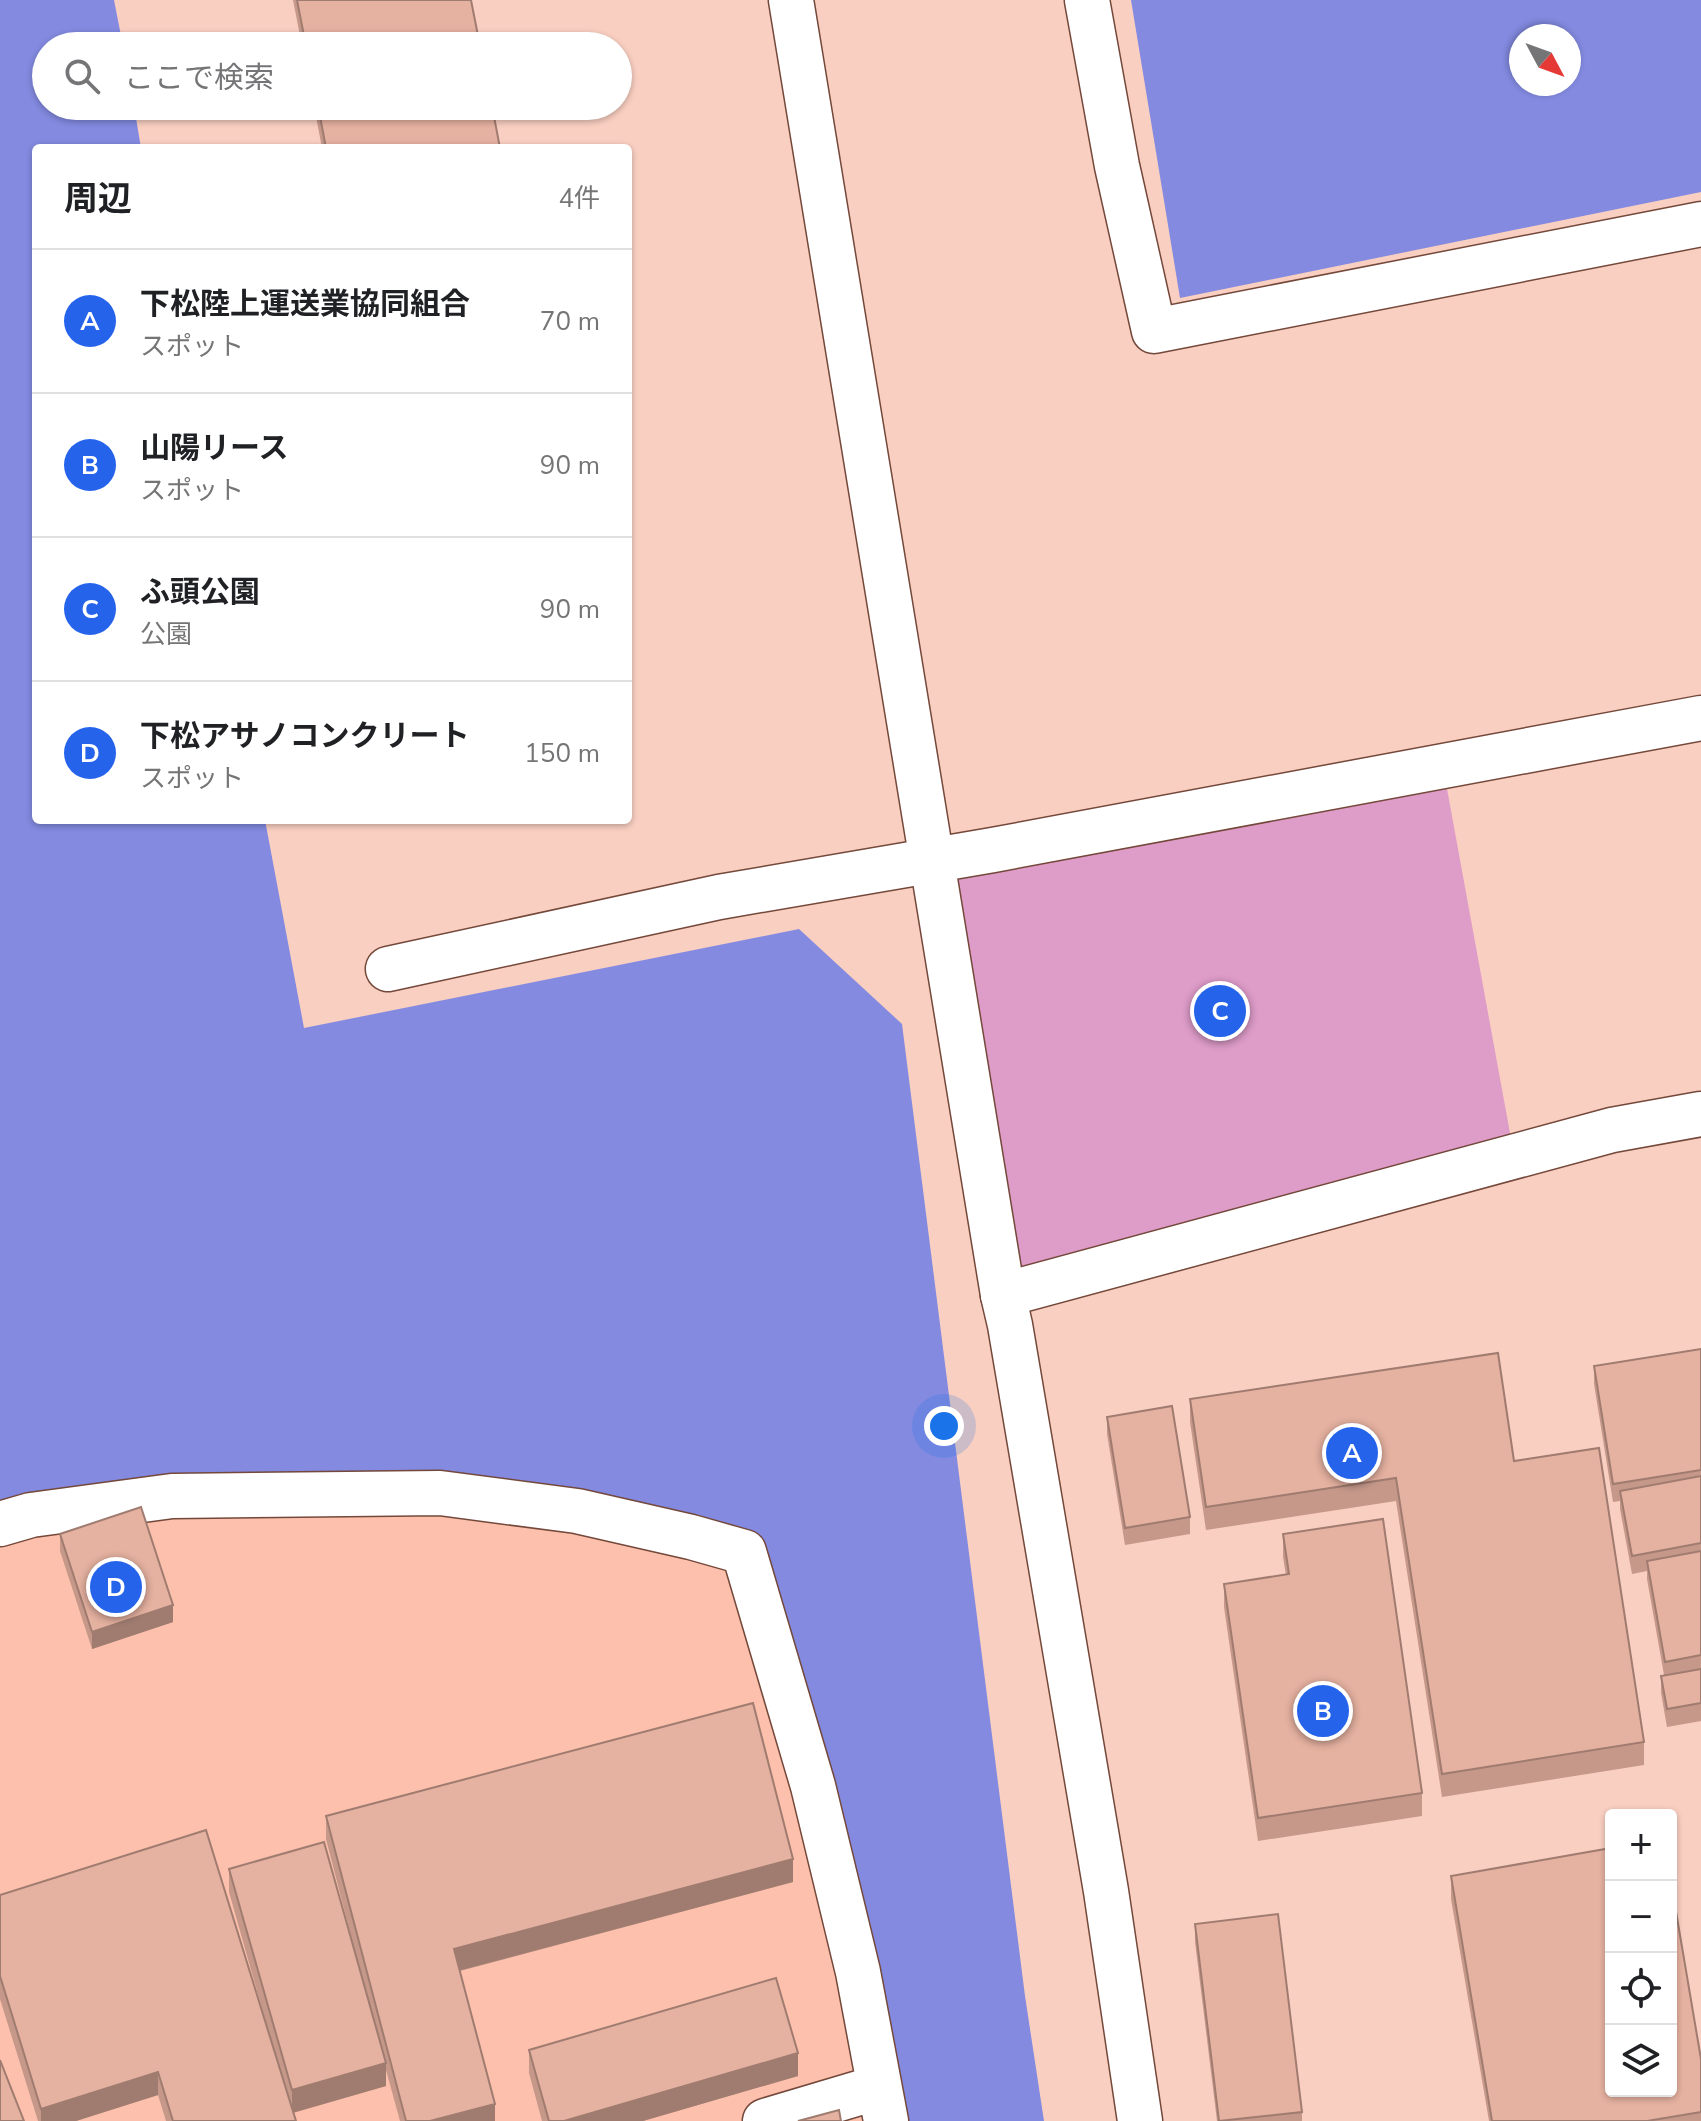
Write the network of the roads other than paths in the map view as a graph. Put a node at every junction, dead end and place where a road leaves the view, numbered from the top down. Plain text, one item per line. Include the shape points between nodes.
1 (791, 0) edge
2 (1087, 0) edge
3 (1701, 224) edge
4 (1701, 718) edge
5 (933, 861) junction
6 (388, 969) dead end
7 (1701, 1114) edge
8 (1003, 1295) junction
9 (0, 1524) edge
10 (883, 2104) edge
11 (765, 2121) edge
12 (1140, 2121) edge

1 - 5 street
2 - 3 street via 1154,331
4 - 5 street
5 - 6 street via 719,897
5 - 8 street
7 - 8 street via 1612,1130
8 - 12 street via 1104,1875
9 - 10 street via 172,1496 440,1493 577,1511 744,1552 813,1786
10 - 11 street

